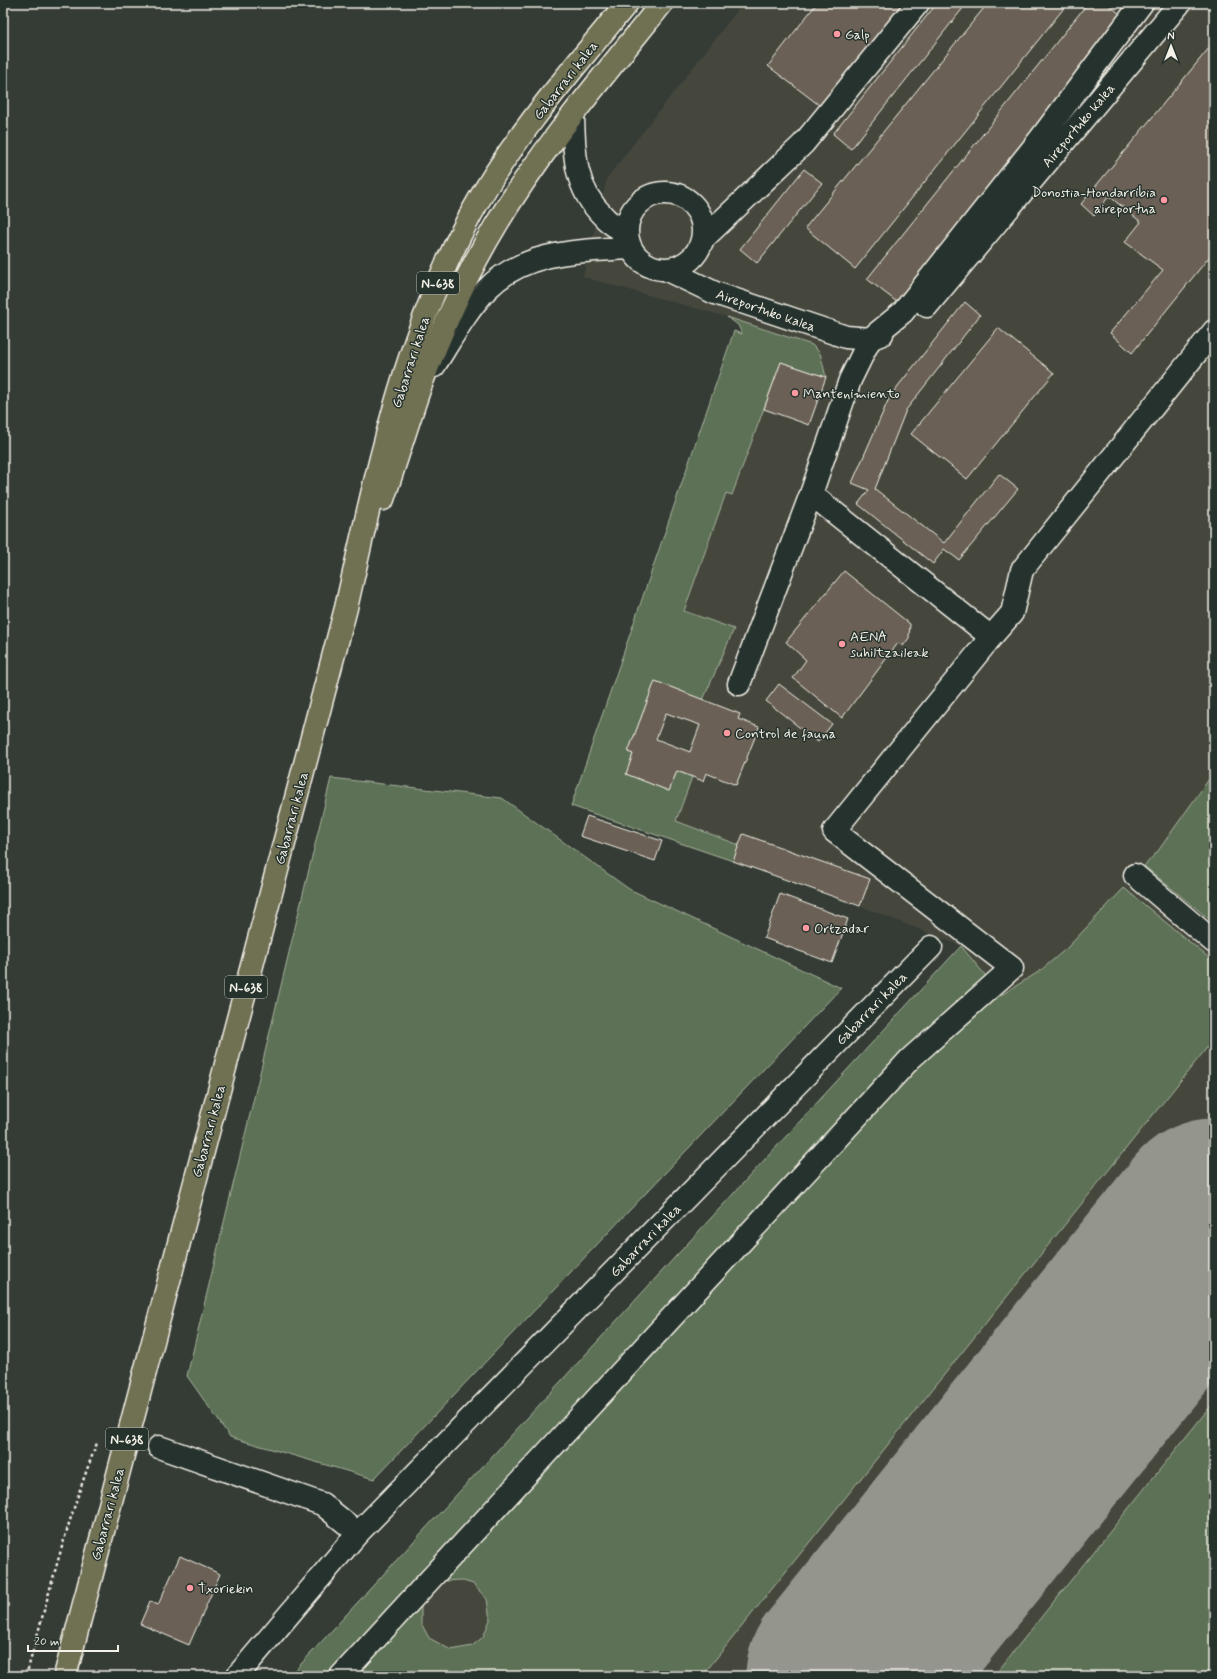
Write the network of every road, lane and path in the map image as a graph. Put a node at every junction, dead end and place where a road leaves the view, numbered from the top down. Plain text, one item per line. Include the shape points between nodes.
1 (627, 3) edge
2 (644, 3) edge
3 (662, 3) edge
4 (918, 3) edge
5 (1142, 3) edge
6 (1180, 3) edge
7 (573, 115) junction
8 (703, 239) junction
9 (628, 240) junction
10 (667, 270) junction
11 (1214, 331) edge
12 (870, 339) junction
13 (420, 388) junction
14 (811, 494) junction
15 (346, 608) junction
16 (991, 637) junction
17 (739, 684) dead end
18 (1135, 875) dead end
19 (1214, 942) edge
20 (931, 947) dead end
21 (159, 1447) dead end
22 (358, 1533) junction
23 (69, 1654) junction
24 (60, 1676) edge
25 (65, 1676) edge
26 (238, 1676) edge
27 (341, 1676) edge

1 - 15 main road, Gabarrari kalea / N-638 via 550,96 510,152 472,212 445,266 416,337 384,445
2 - 7 main road via 582,82
3 - 7 main road, Gabarrari kalea / N-638
4 - 8 street via 803,144
5 - 12 street, Aireportuko kalea via 1040,140 904,312
6 - 12 street, Aireportuko kalea via 912,323
7 - 9 street via 578,174 586,196 604,218
7 - 13 main road, Gabarrari kalea / N-638 via 534,167 496,225 467,277
8 - 9 street via 701,218 696,208 688,200 668,193 657,194 638,204 628,222
8 - 10 street via 691,259
9 - 10 street via 640,260 652,268
9 - 13 street, Gabarrari kalea via 534,260 506,274 487,288
10 - 12 street, Aireportuko kalea via 722,296 846,337
11 - 16 street via 1022,570 1012,613
12 - 14 street via 850,380
13 - 15 main road, Gabarrari kalea / N-638
14 - 16 street
14 - 17 street
15 - 23 main road, Gabarrari kalea / N-638
16 - 27 street via 834,831 1012,968 910,1059
18 - 19 street
20 - 22 street, Gabarrari kalea
21 - 22 street via 322,1504
22 - 26 street, Gabarrari kalea
23 - 24 main road, Gabarrari kalea / N-638
23 - 25 main road, Gabarrari kalea / N-638

